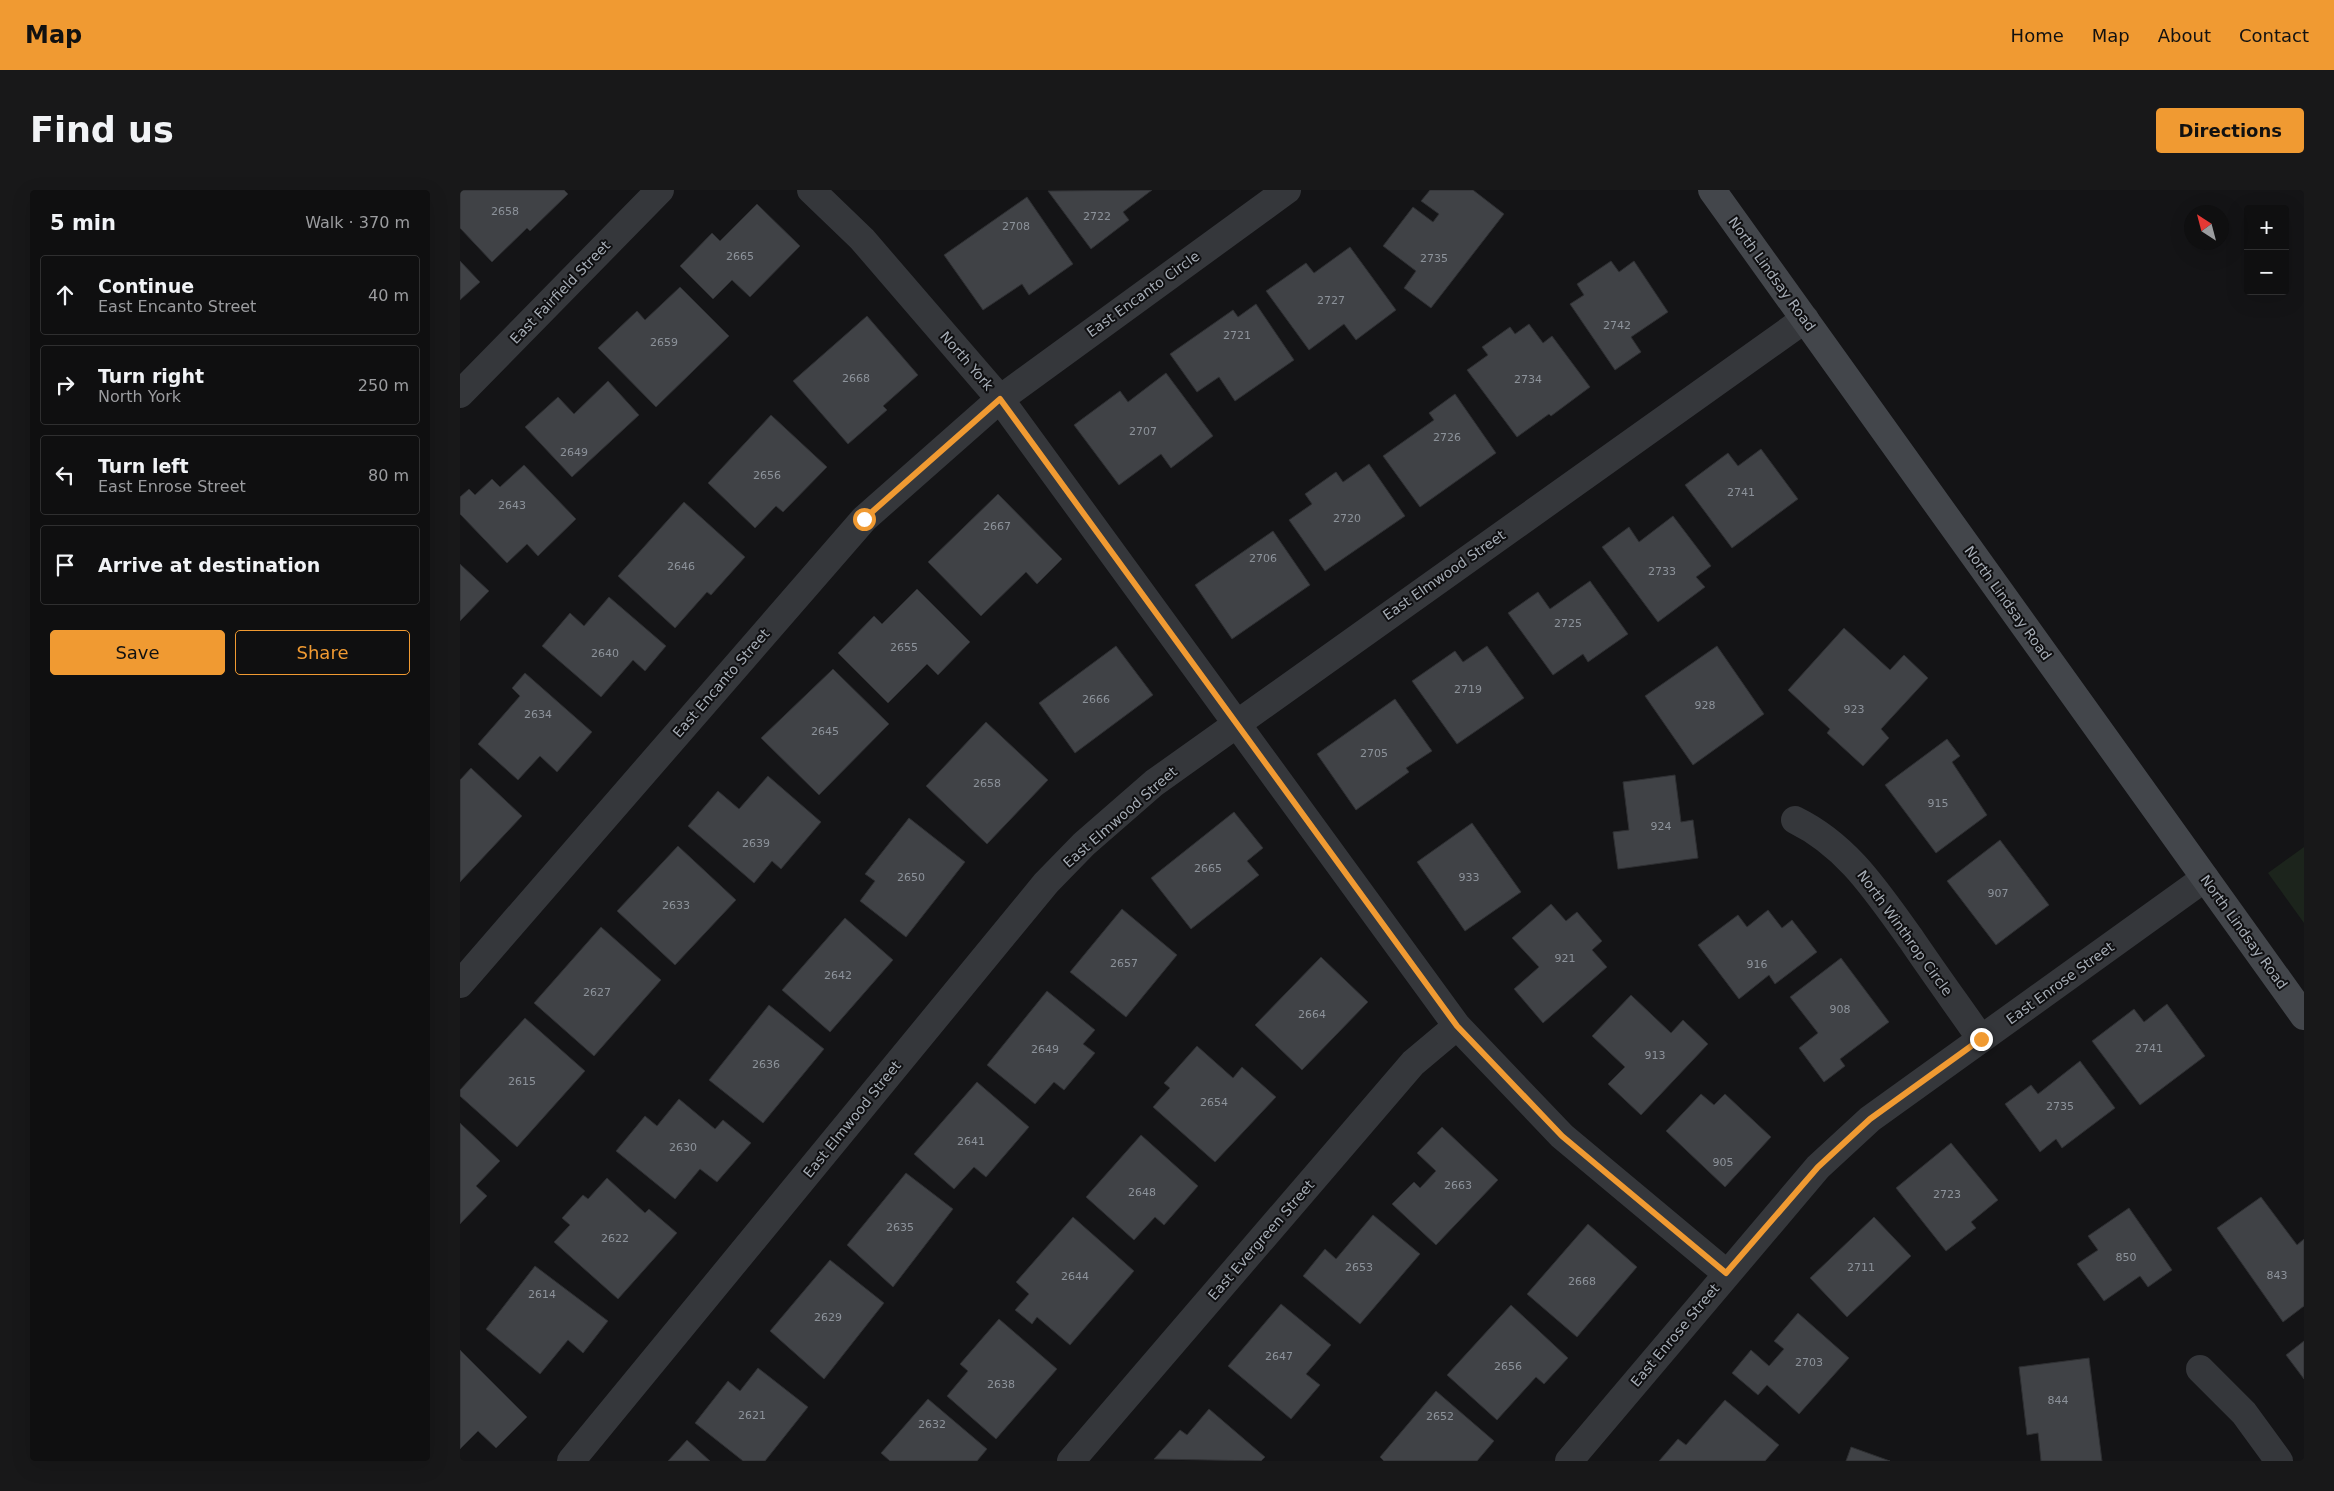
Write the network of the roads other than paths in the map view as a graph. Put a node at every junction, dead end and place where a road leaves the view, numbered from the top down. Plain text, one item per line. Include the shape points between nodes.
1 (660, 190) edge
2 (811, 190) edge
3 (1287, 190) edge
4 (1712, 190) edge
5 (1805, 319) junction
6 (460, 394) edge
7 (1000, 399) junction
8 (1238, 722) junction
9 (1794, 820) dead end
10 (2205, 878) junction
11 (460, 984) edge
12 (2304, 1016) edge
13 (1457, 1026) junction
14 (1981, 1039) junction
15 (1726, 1273) junction
16 (2200, 1369) dead end
17 (571, 1461) edge
18 (1071, 1461) edge
19 (1569, 1461) edge
20 (2279, 1461) edge

1 - 6 street, East Fairfield Street
2 - 7 street, North York via 862,239
3 - 7 street, East Encanto Circle
4 - 5 main road, North Lindsay Road
5 - 8 street, East Elmwood Street
5 - 10 main road, North Lindsay Road
7 - 8 street, North York
7 - 11 street, East Encanto Street via 864,519
8 - 13 street, North York
8 - 17 street, East Elmwood Street via 1154,783 1084,844 1046,883
9 - 14 street, North Winthrop Circle via 1833,844 1866,877
10 - 12 main road, North Lindsay Road
10 - 14 street, East Enrose Street
13 - 15 street, North York via 1562,1136
13 - 18 street, East Evergreen Street via 1413,1063
14 - 15 street, East Enrose Street via 1870,1119 1818,1167
15 - 19 street, East Enrose Street
16 - 20 street via 2244,1413

